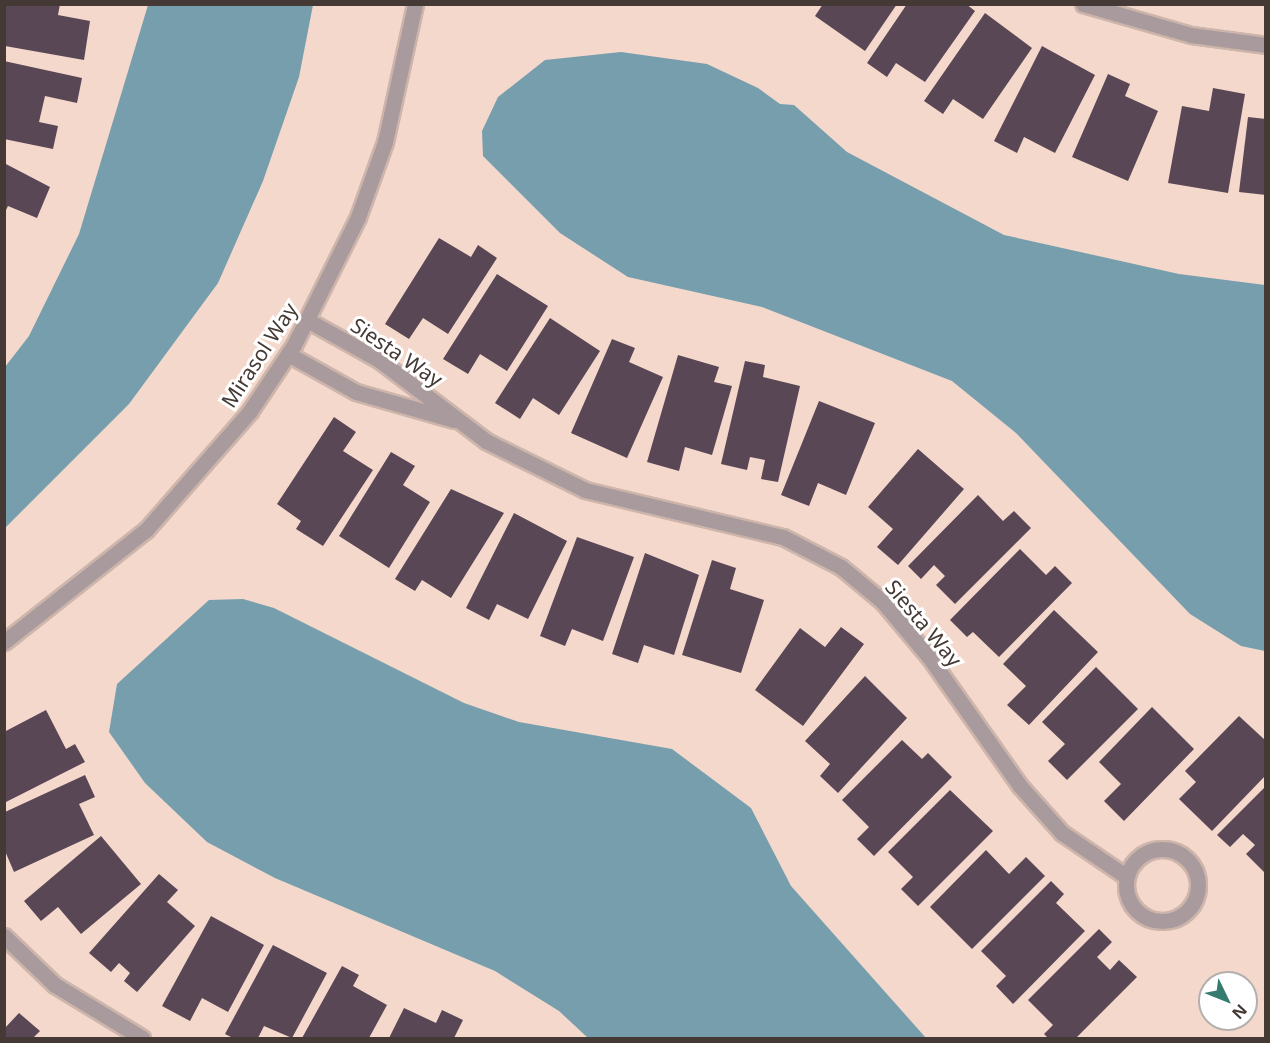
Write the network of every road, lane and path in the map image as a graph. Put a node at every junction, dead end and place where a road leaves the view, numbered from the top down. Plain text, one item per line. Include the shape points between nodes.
1 (415, 4) edge
2 (1083, 4) edge
3 (1266, 45) edge
4 (309, 321) junction
5 (288, 354) junction
6 (460, 422) junction
7 (4, 642) edge
8 (1127, 877) junction
9 (4, 936) edge
10 (142, 1038) edge

1 - 4 street, Mirasol Way via 385,142 358,217
2 - 3 street via 1191,35
4 - 5 street, Mirasol Way
4 - 6 street, Siesta Way via 379,360
5 - 6 street, Siesta Way via 357,392
5 - 7 street, Mirasol Way via 201,473 146,530
6 - 8 street, Siesta Way via 486,441 585,490 783,537 841,567 882,601 929,657 1020,786 1062,833
8 - 8 street via 1128,899 1153,920 1185,913 1197,893 1187,859 1164,849 1141,856
9 - 10 street via 56,985

